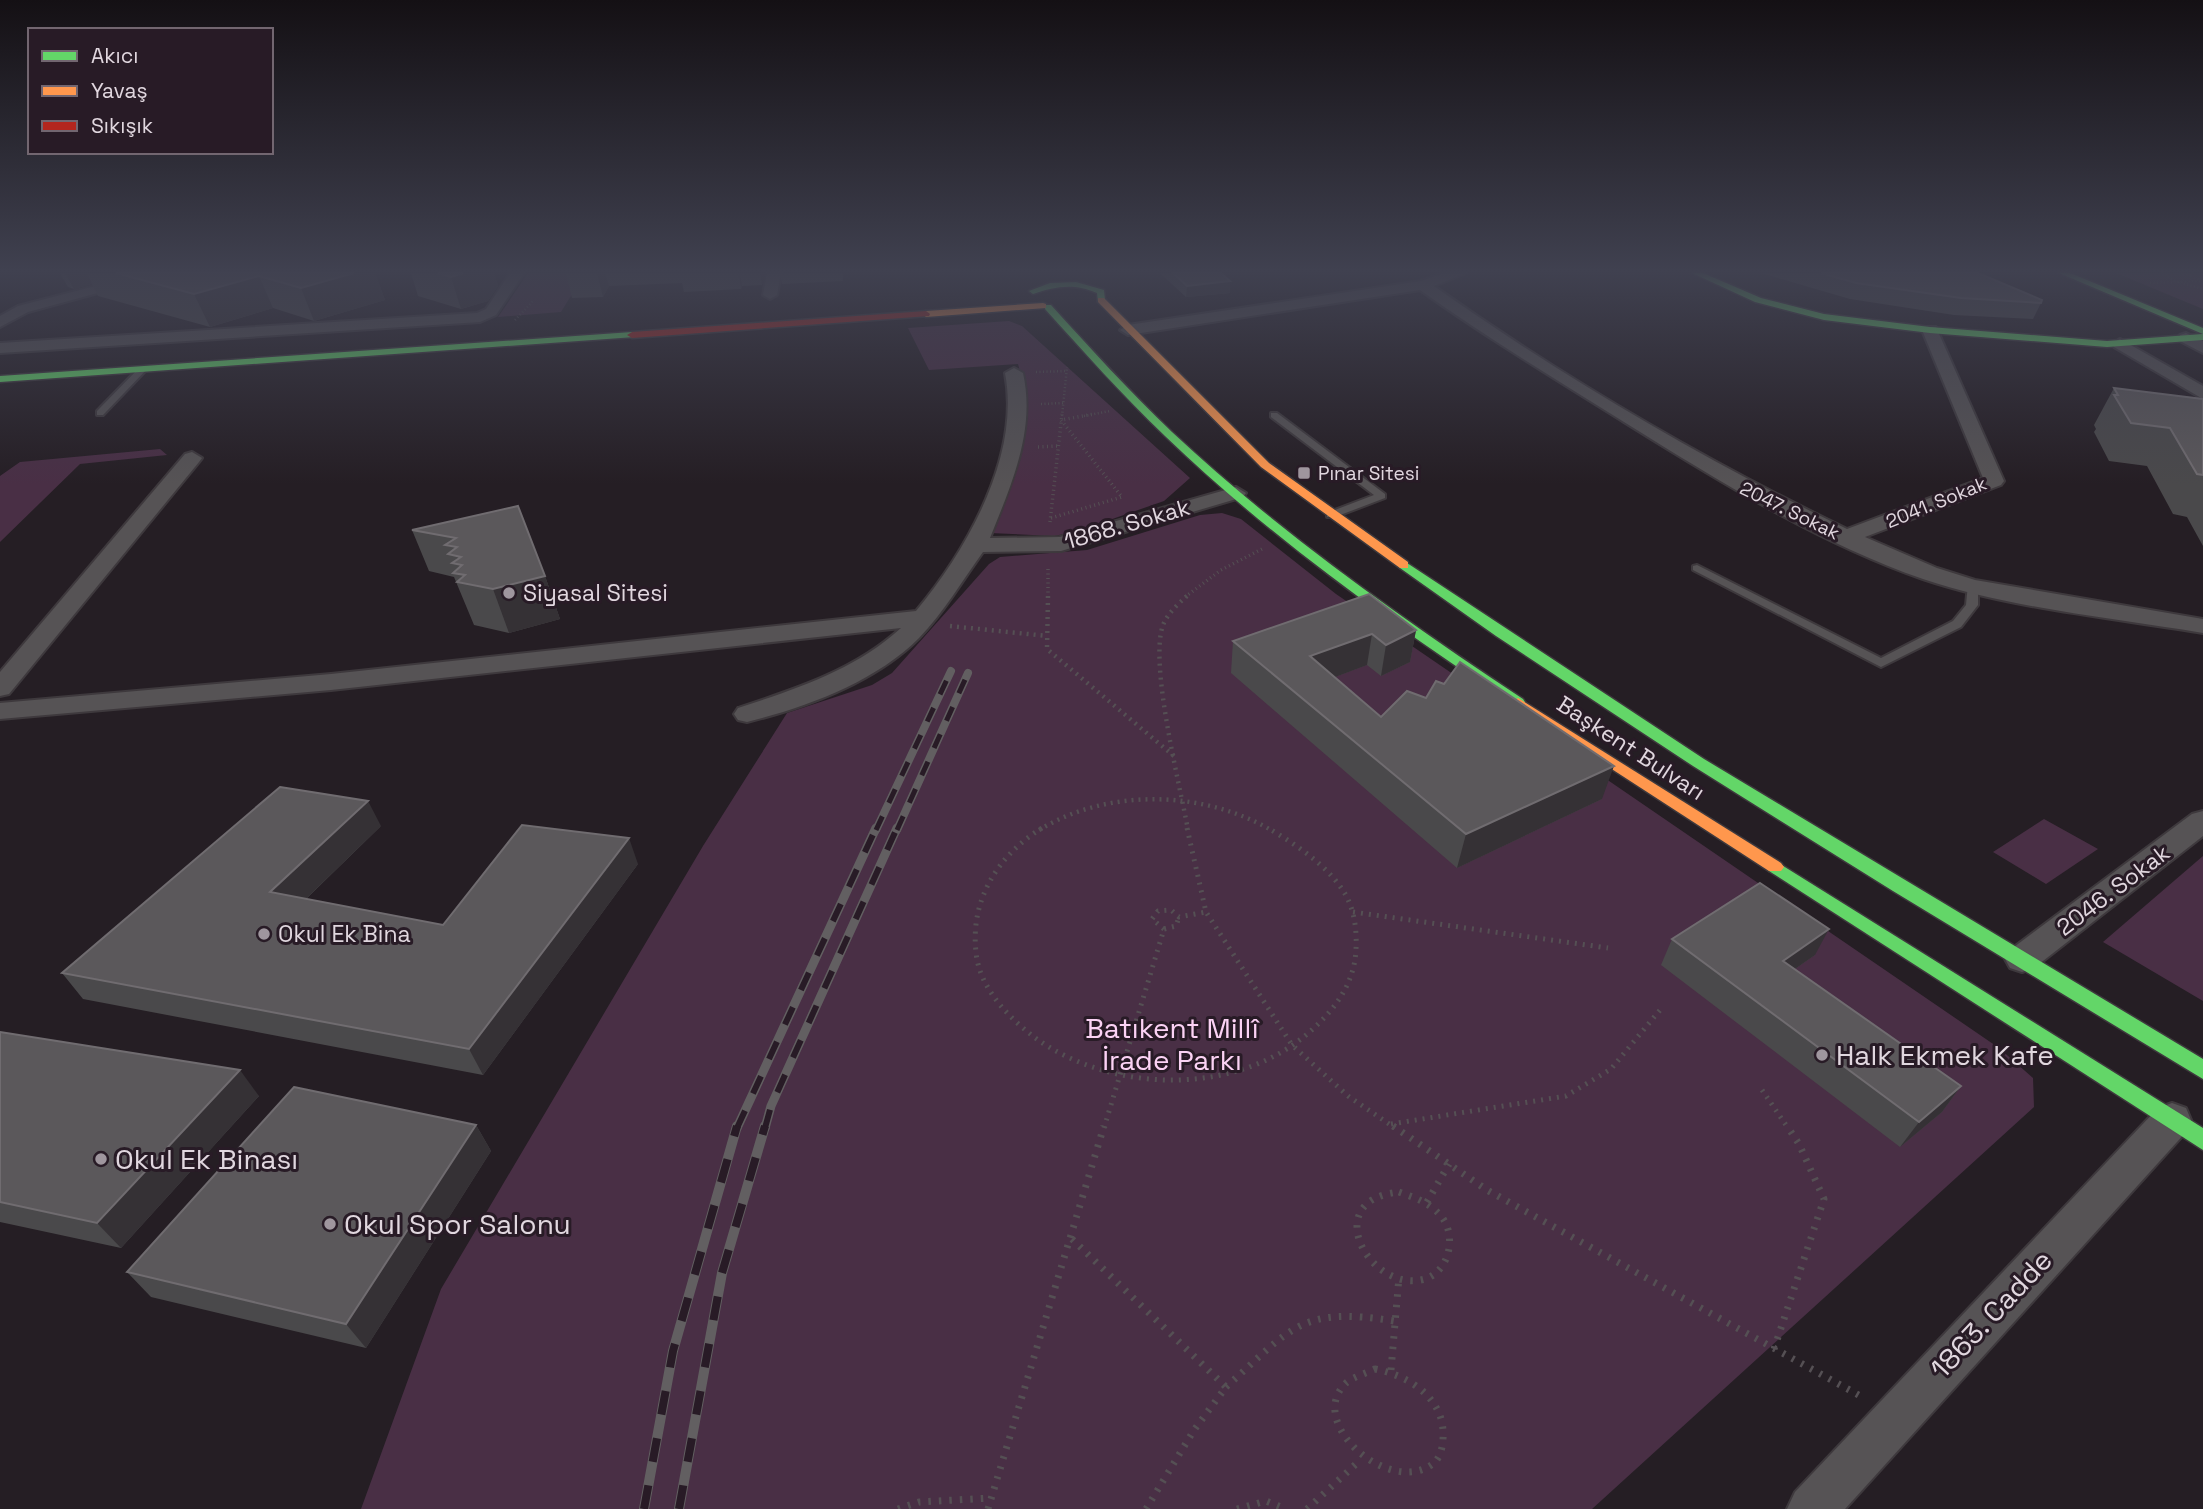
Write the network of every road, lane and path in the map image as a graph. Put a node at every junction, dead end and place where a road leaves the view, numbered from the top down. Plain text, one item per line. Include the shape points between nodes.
1 (73, 343) edge
2 (277, 343) edge
3 (518, 343) edge
4 (1076, 343) edge
5 (1096, 343) edge
6 (1137, 343) edge
7 (1509, 343) edge
8 (1936, 343) edge
9 (2112, 343) edge
10 (2126, 343) edge
11 (1142, 344) joint
12 (2120, 344) junction
13 (0, 348) edge
14 (1083, 351) junction
15 (0, 362) edge
16 (142, 369) junction
17 (1014, 373) dead end
18 (0, 379) edge
19 (2203, 394) edge
20 (1139, 405) junction
21 (100, 413) dead end
22 (1274, 415) dead end
23 (192, 458) dead end
24 (1236, 493) junction
25 (1331, 515) junction
26 (1051, 518) dead end
27 (1846, 537) junction
28 (1292, 538) junction
29 (976, 545) junction
30 (1696, 568) dead end
31 (1972, 586) junction
32 (920, 621) junction
33 (2203, 626) edge
34 (1047, 636) dead end
35 (2, 707) edge
36 (747, 714) dead end
37 (1182, 802) junction
38 (2203, 821) edge
39 (1206, 912) junction
40 (1353, 912) junction
41 (1179, 917) junction
42 (1164, 929) junction
43 (1608, 948) dead end
44 (2022, 959) junction
45 (1660, 1010) dead end
46 (1292, 1045) junction
47 (2203, 1070) edge
48 (1122, 1075) junction
49 (1762, 1090) dead end
50 (1390, 1125) junction
51 (2187, 1130) edge
52 (1449, 1164) junction
53 (1427, 1202) junction
54 (1072, 1239) junction
55 (1399, 1277) junction
56 (1394, 1321) junction
57 (1774, 1349) junction
58 (1391, 1370) junction
59 (1226, 1387) junction
60 (1895, 1415) junction
61 (1356, 1464) junction
62 (1364, 1469) dead end
63 (1407, 1482) dead end
64 (991, 1498) junction
65 (898, 1509) edge
66 (988, 1509) edge
67 (1146, 1509) edge
68 (1237, 1509) edge
69 (1286, 1509) edge
70 (1307, 1509) edge
71 (1812, 1509) edge

1 - 13 street
2 - 15 main road
3 - 16 main road
4 - 14 main road, Başkent Bulvarı
5 - 14 main road
6 - 11 main road
7 - 27 street, 2047. Sokak via 1737,484
8 - 27 street, 2041. Sokak via 1994,481
9 - 12 main road
10 - 12 main road
11 - 25 main road, Başkent Bulvarı via 1265,465
12 - 19 street
14 - 20 main road, Başkent Bulvarı
16 - 18 main road
16 - 21 lane
17 - 29 street via 1017,421 1002,482
20 - 24 main road, Başkent Bulvarı
20 - 26 path via 1061,420 1122,497
22 - 25 lane via 1381,496
23 - 35 street
24 - 28 main road, Başkent Bulvarı
24 - 29 street, 1868. Sokak via 1060,544
25 - 44 main road, Başkent Bulvarı via 1493,629 1688,756
27 - 31 street, 2047. Sokak
28 - 37 path via 1247,554 1219,572 1184,599 1164,624 1160,674
28 - 51 main road, Başkent Bulvarı via 1505,695
29 - 32 street
30 - 31 lane via 1881,663 1957,624 1972,605
31 - 33 street, 2047. Sokak
32 - 34 path
32 - 35 street via 331,682
32 - 36 street via 864,667 810,693
37 - 39 path
37 - 40 path via 1217,806 1269,826 1312,858 1345,894
37 - 48 path via 1160,799 1104,804 1053,822 1010,851 982,890 973,936 985,984 1020,1029 1072,1061
38 - 44 street, 2046. Sokak
39 - 41 path
39 - 46 path
40 - 43 path
40 - 46 path via 1357,944 1347,988 1316,1028
41 - 42 path via 1176,926
41 - 42 path via 1167,909 1155,913 1153,922
42 - 48 path
44 - 47 main road, Başkent Bulvarı
45 - 50 path via 1611,1069 1566,1096
46 - 48 path via 1268,1061 1206,1079
46 - 50 path via 1348,1096
48 - 54 path
49 - 57 path via 1799,1144 1824,1199
50 - 52 path
51 - 60 street, 1863. Cadde
52 - 53 path
52 - 57 path via 1487,1190
53 - 55 path via 1448,1225 1451,1253 1436,1274 1423,1279
53 - 55 path via 1414,1195 1384,1193 1361,1209 1356,1222 1363,1252 1375,1265
54 - 59 path
54 - 64 path
55 - 56 path
56 - 58 path
56 - 59 path via 1355,1315 1308,1321
57 - 60 path
58 - 61 path via 1359,1373 1339,1396 1336,1430
58 - 63 path via 1424,1389 1443,1426 1443,1446 1436,1462 1424,1475
59 - 67 path
60 - 71 street, 1863. Cadde
61 - 62 path
61 - 70 path
64 - 65 path via 919,1502
64 - 66 path
68 - 69 path via 1266,1501

